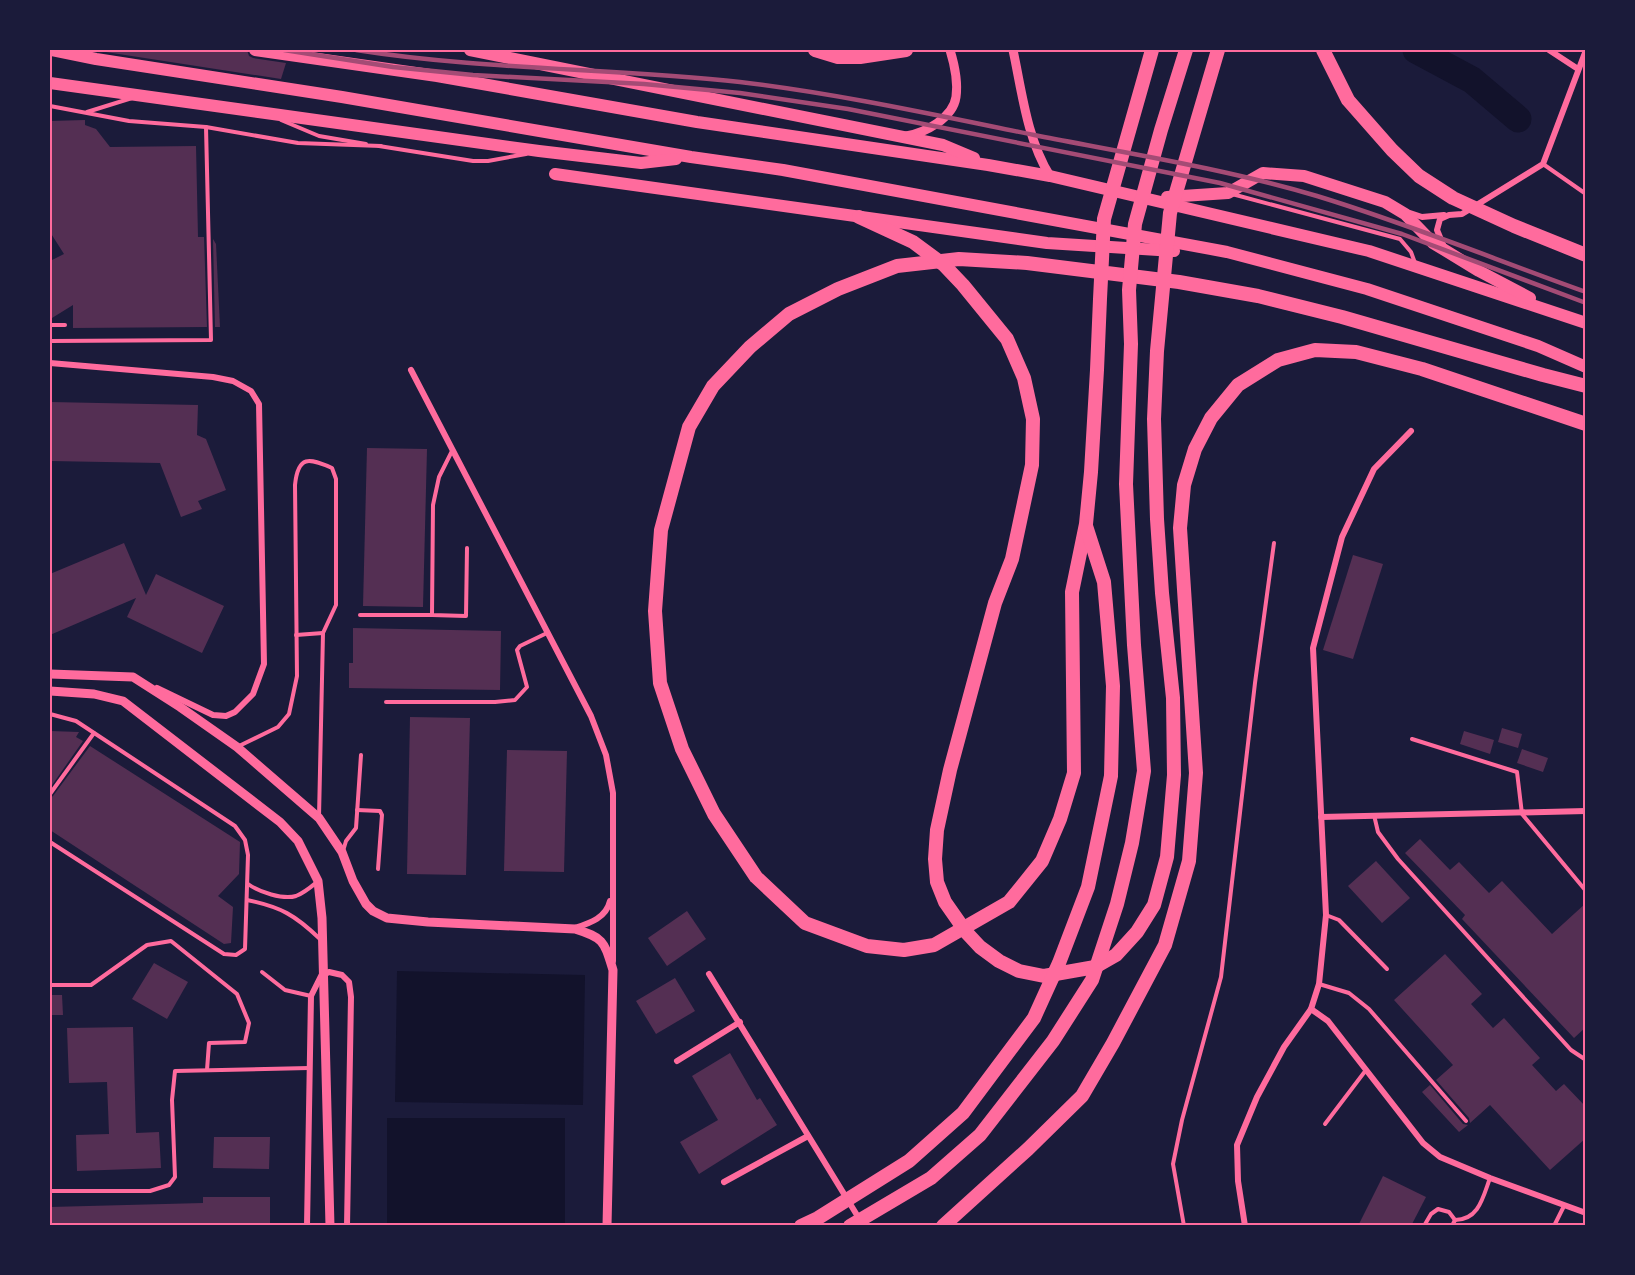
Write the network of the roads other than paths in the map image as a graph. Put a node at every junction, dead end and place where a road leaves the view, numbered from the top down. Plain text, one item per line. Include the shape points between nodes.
1 (52, 50) edge
2 (255, 50) edge
3 (470, 50) edge
4 (815, 50) edge
5 (906, 50) edge
6 (950, 50) edge
7 (1013, 50) edge
8 (1152, 50) edge
9 (1186, 50) edge
10 (1218, 50) edge
11 (1323, 50) edge
12 (1549, 50) edge
13 (1586, 50) edge
14 (1578, 69) junction
15 (50, 83) edge
16 (138, 96) junction
17 (50, 106) edge
18 (258, 111) junction
19 (86, 113) junction
20 (206, 127) junction
21 (901, 137) junction
22 (381, 146) junction
23 (539, 151) junction
24 (691, 158) junction
25 (1543, 164) junction
26 (988, 165) junction
27 (555, 174) dead end
28 (1050, 176) junction
29 (1228, 193) junction
30 (1586, 194) edge
31 (1142, 199) junction
32 (1385, 202) junction
33 (1462, 214) junction
34 (859, 217) junction
35 (1446, 251) junction
36 (1227, 252) junction
37 (1586, 255) edge
38 (1416, 267) junction
39 (1559, 313) junction
40 (1586, 323) edge
41 (50, 325) edge
42 (65, 325) dead end
43 (50, 341) edge
44 (52, 363) edge
45 (1586, 367) edge
46 (411, 370) dead end
47 (1586, 386) edge
48 (1586, 424) edge
49 (1411, 431) dead end
50 (453, 450) junction
51 (1086, 524) junction
52 (1274, 543) dead end
53 (467, 548) dead end
54 (360, 615) dead end
55 (432, 615) junction
56 (548, 632) junction
57 (323, 633) junction
58 (296, 635) junction
59 (50, 674) edge
60 (133, 677) junction
61 (50, 691) edge
62 (386, 702) dead end
63 (50, 714) edge
64 (94, 733) junction
65 (1412, 739) dead end
66 (237, 747) junction
67 (361, 755) dead end
68 (50, 794) edge
69 (357, 810) junction
70 (1586, 811) edge
71 (1374, 814) junction
72 (1522, 814) junction
73 (1322, 817) junction
74 (319, 818) junction
75 (50, 842) edge
76 (342, 852) junction
77 (378, 869) dead end
78 (318, 881) junction
79 (247, 884) junction
80 (1586, 891) edge
81 (612, 895) junction
82 (246, 900) junction
83 (1326, 915) junction
84 (575, 929) junction
85 (323, 942) junction
86 (1387, 969) dead end
87 (613, 970) junction
88 (262, 972) dead end
89 (709, 974) dead end
90 (1319, 984) junction
91 (50, 985) edge
92 (311, 996) junction
93 (1311, 1010) junction
94 (740, 1022) junction
95 (1586, 1060) edge
96 (678, 1061) dead end
97 (310, 1068) junction
98 (207, 1070) junction
99 (1366, 1070) junction
100 (1466, 1121) dead end
101 (1325, 1124) dead end
102 (808, 1136) junction
103 (1490, 1178) junction
104 (724, 1182) dead end
105 (50, 1191) edge
106 (1564, 1206) junction
107 (1586, 1213) edge
108 (1455, 1220) junction
109 (307, 1226) edge
110 (330, 1226) edge
111 (347, 1226) edge
112 (607, 1226) edge
113 (801, 1226) edge
114 (850, 1226) edge
115 (864, 1226) edge
116 (943, 1226) edge
117 (1184, 1226) edge
118 (1245, 1226) edge
119 (1424, 1226) edge
120 (1452, 1226) edge
121 (1554, 1226) edge

1 - 24 highway
2 - 26 highway
3 - 21 highway
4 - 5 highway via 838,57
6 - 21 street via 956,99 943,120 917,134
7 - 28 street via 1029,126 1039,159
8 - 51 highway via 1104,219
9 - 114 highway via 1135,224 1129,290 1126,484 1144,771 1117,904 1092,980 1053,1041 980,1135 932,1178
10 - 34 highway via 1170,213 1157,351 1157,519 1173,698 1167,857 1154,905 1137,932 1116,955 1095,967 1044,976 1019,971 999,961 966,932 945,902 937,882 936,830 995,603 1012,559 1032,465 1033,419 1024,378 1007,339 986,311 944,265 913,242
11 - 37 highway via 1348,100 1419,176 1453,198
12 - 14 street
13 - 14 street
14 - 25 street
15 - 16 highway
16 - 18 highway
16 - 19 lane
17 - 19 lane
18 - 22 lane via 319,136
18 - 23 highway
19 - 20 lane
20 - 22 lane via 298,143
20 - 43 lane via 211,340
21 - 26 highway via 943,144
22 - 23 lane via 473,161
23 - 24 highway via 641,163
24 - 36 highway via 783,170
25 - 30 lane
25 - 33 street
26 - 28 highway
27 - 34 highway
28 - 31 highway
29 - 31 highway
29 - 32 highway via 1263,173 1282,173 1304,176
29 - 38 lane via 1400,239 1411,252
31 - 38 highway via 1369,251
32 - 33 street via 1422,217
32 - 35 highway via 1405,214
33 - 35 street via 1440,219 1437,230
34 - 36 highway via 1047,243
35 - 39 highway
36 - 45 highway via 1367,289 1538,346
38 - 39 highway
39 - 40 highway
41 - 42 lane
44 - 60 street via 213,376 251,391 259,404 264,664 253,694 235,712 213,715
46 - 50 street
47 - 51 highway via 1258,296 1027,263 959,259 897,266 789,314 713,386 689,426 661,530 655,611 660,683 682,749 714,814 756,877 805,923 867,946 904,950 934,945 1009,902 1041,861 1060,819 1074,773 1072,592
48 - 116 highway via 1422,369 1356,352 1315,350 1278,360 1238,386 1211,418 1195,449 1184,485 1180,528 1196,773 1189,861 1165,945 1082,1096
49 - 73 street via 1374,470 1342,537 1313,648
50 - 55 lane via 439,477 433,505
50 - 56 street
51 - 113 highway via 1104,582 1113,686 1111,776 1088,887 1059,963 1034,1018 963,1113 909,1161
52 - 117 lane via 1221,977 1173,1164
53 - 55 lane via 466,616
54 - 55 lane
56 - 62 lane via 518,650 527,687 515,700
56 - 81 street via 591,716 606,755 613,793
57 - 58 lane
57 - 58 lane via 336,605 336,479 332,468 314,460 296,472
57 - 74 lane
58 - 66 lane via 297,676 289,714 278,727
59 - 60 street
60 - 66 street
61 - 78 street via 123,701 280,822 298,841
63 - 64 lane via 76,721
64 - 68 lane
64 - 79 lane via 236,826 248,855
65 - 72 lane via 1517,772
66 - 74 street
67 - 69 lane
69 - 76 lane via 356,828
69 - 77 lane via 382,814
70 - 72 street
71 - 72 street
71 - 73 street
71 - 95 lane via 1378,832 1398,859 1571,1050
72 - 80 lane
73 - 83 street
74 - 76 street
75 - 82 lane via 224,954 236,955 244,949
76 - 84 street via 366,904 387,918
78 - 79 lane via 294,897 273,895
78 - 85 street
79 - 82 lane
81 - 84 street via 609,907 599,919
81 - 87 street
82 - 85 lane via 282,910 300,920
83 - 86 lane via 1339,920
83 - 90 street
84 - 87 street via 595,935 606,948
85 - 110 street
87 - 112 street
88 - 92 lane via 285,990
89 - 94 street
90 - 93 street
90 - 100 lane via 1349,993 1369,1009
91 - 98 lane via 91,985 147,945 171,941 237,994 249,1023 245,1042 209,1043
92 - 97 street
92 - 111 street via 321,976 329,972 342,975 349,982
93 - 99 street via 1328,1022
93 - 118 street via 1273,1067 1237,1145
94 - 96 street
94 - 102 street
97 - 98 lane
97 - 109 street
98 - 105 lane via 175,1071 175,1177 169,1185 150,1191
99 - 101 lane
99 - 103 street via 1423,1143 1440,1157
102 - 104 street
102 - 115 street
103 - 106 street
103 - 108 lane via 1472,1217
106 - 107 street
106 - 121 lane
108 - 119 lane via 1449,1212 1438,1209
108 - 120 lane

